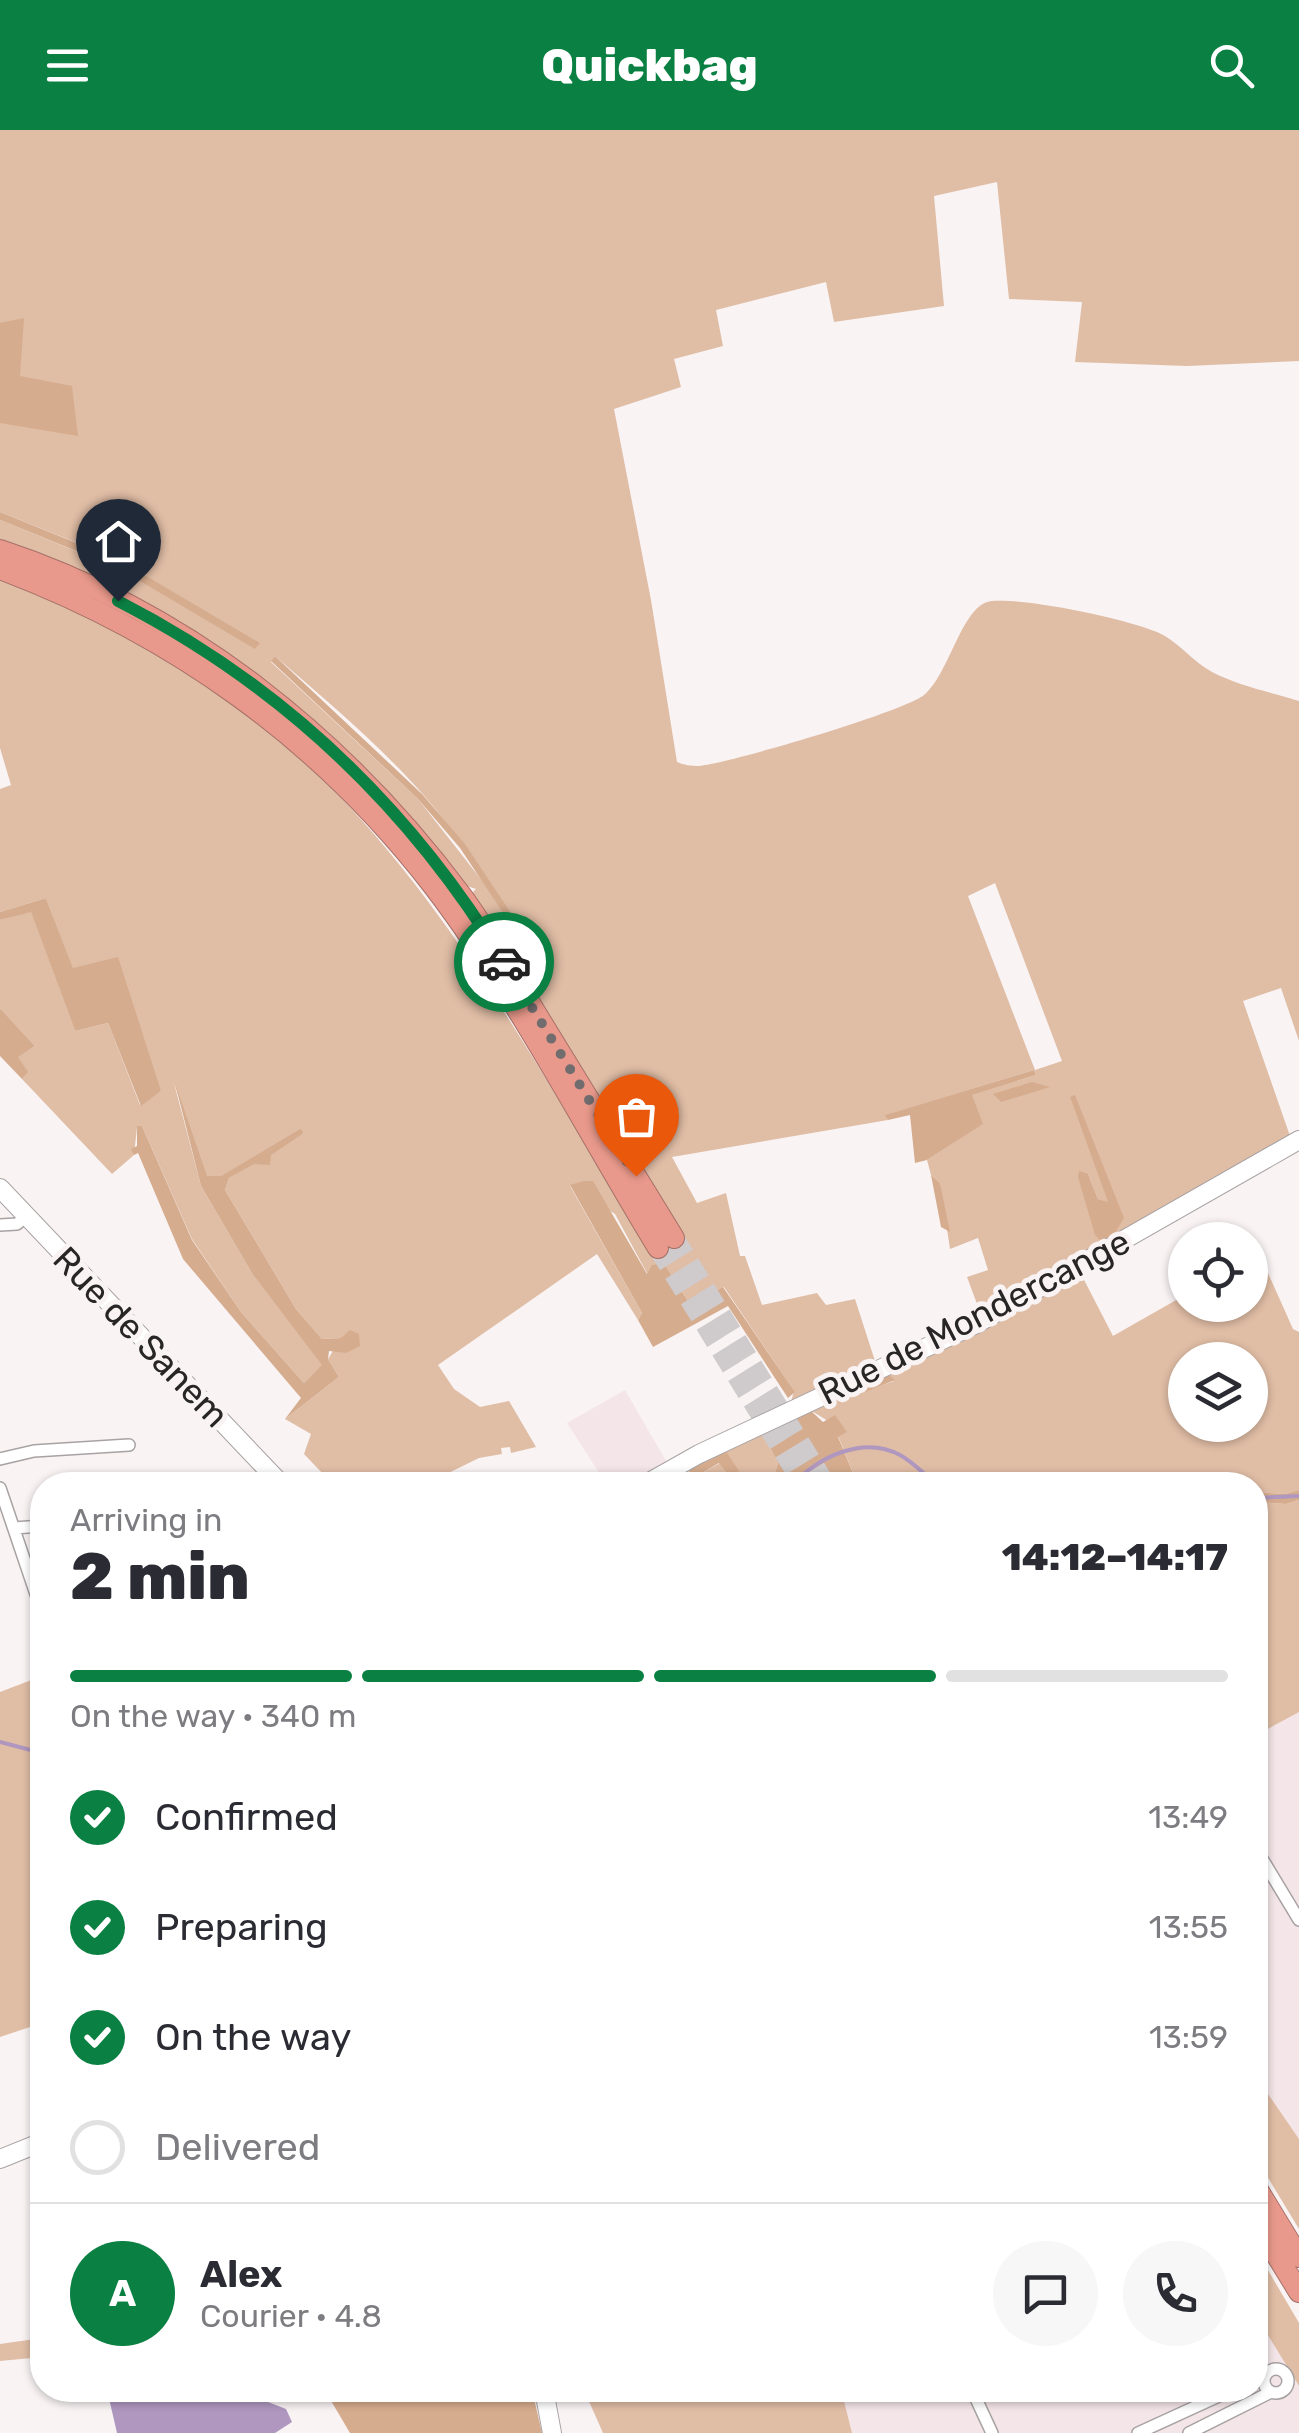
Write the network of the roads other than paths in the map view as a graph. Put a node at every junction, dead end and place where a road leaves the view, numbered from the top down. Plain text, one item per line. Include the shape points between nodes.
1 (0, 550) edge
2 (0, 569) edge
3 (1299, 1140) edge
4 (0, 1188) edge
5 (26, 1216) junction
6 (0, 1225) edge
7 (130, 1445) dead end
8 (0, 1459) edge
9 (270, 1472) edge
10 (667, 1472) edge
11 (0, 1488) edge
12 (30, 1527) edge
13 (14, 1528) junction
14 (30, 1576) edge
15 (1268, 1869) edge
16 (1299, 1920) edge
17 (30, 2147) edge
18 (0, 2159) edge
19 (1268, 2206) edge
20 (1268, 2241) edge
21 (1299, 2257) edge
22 (1299, 2292) edge
23 (1268, 2374) edge
24 (1268, 2390) edge
25 (1270, 2392) joint
26 (546, 2402) edge
27 (978, 2402) edge
28 (1206, 2402) edge
29 (1250, 2402) edge
30 (552, 2433) edge
31 (992, 2433) edge
32 (1138, 2433) edge
33 (1189, 2433) edge

1 - 2 highway via 98,591 207,652 288,709 362,776 483,926 666,1243 454,916 336,777 260,711 173,651 92,607
3 - 10 main road, Rue de Mondercange via 976,1324
4 - 5 main road, Rue de Sanem
5 - 6 street
5 - 9 main road, Rue de Sanem
7 - 8 street
11 - 13 street
12 - 13 street
13 - 14 street
15 - 16 street
17 - 18 main road
19 - 21 highway
20 - 22 highway
23 - 25 street via 1276,2368 1287,2374 1286,2389
24 - 25 street
26 - 30 main road
27 - 31 street
28 - 32 street
29 - 33 street

